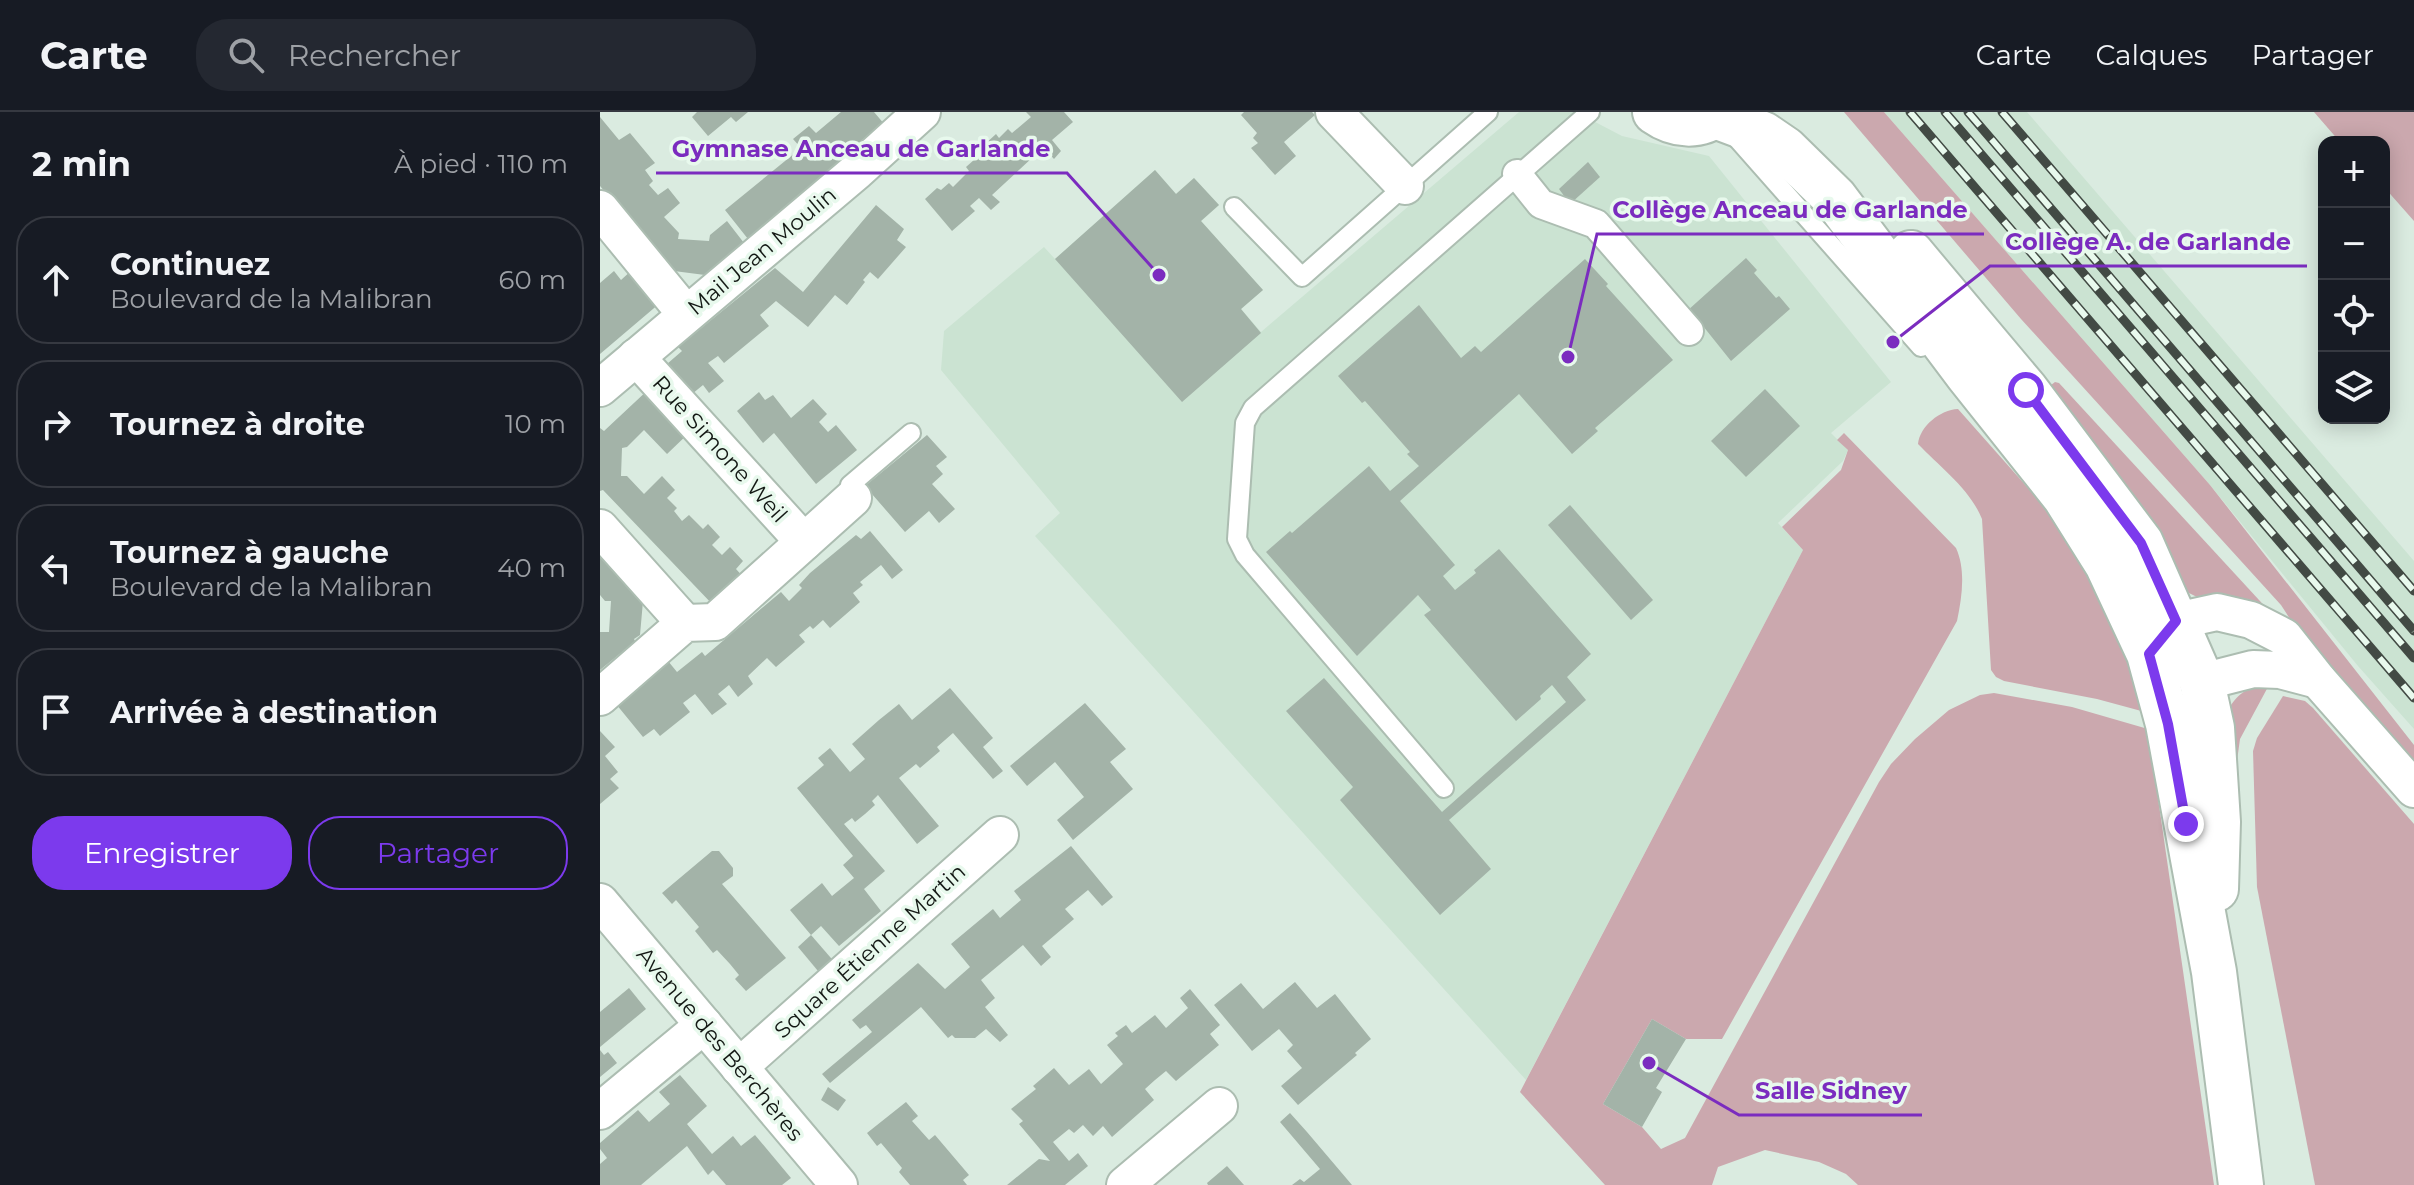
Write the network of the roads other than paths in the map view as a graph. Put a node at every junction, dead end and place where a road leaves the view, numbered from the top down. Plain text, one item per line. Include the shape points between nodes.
1 (922, 112) edge
2 (1334, 112) edge
3 (1488, 112) edge
4 (1590, 112) edge
5 (1655, 112) edge
6 (1781, 112) edge
7 (1718, 114) edge
8 (1517, 174) junction
9 (1405, 186) junction
10 (1234, 207) dead end
11 (600, 209) edge
12 (686, 314) junction
13 (1689, 331) dead end
14 (636, 357) junction
15 (600, 388) edge
16 (911, 433) dead end
17 (853, 498) joint
18 (600, 528) edge
19 (804, 542) junction
20 (685, 623) junction
21 (2162, 637) junction
22 (2318, 680) junction
23 (2202, 682) junction
24 (600, 697) edge
25 (1444, 788) dead end
26 (2414, 789) edge
27 (1000, 835) dead end
28 (600, 902) edge
29 (2214, 972) junction
30 (704, 1025) junction
31 (739, 1067) junction
32 (1219, 1106) dead end
33 (600, 1111) edge
34 (839, 1185) edge
35 (1125, 1185) edge
36 (2241, 1185) edge

1 - 12 street, Mail Jean Moulin
2 - 9 street
3 - 9 lane
4 - 8 lane
5 - 7 main road via 1686,124
6 - 21 main road via 1853,183 2094,478 2141,543
7 - 21 main road via 1785,149 1835,198 2065,497 2098,524 2118,551
8 - 13 street via 1541,204 1596,224
8 - 25 lane via 1253,408 1245,423 1237,539 1245,555
9 - 10 lane via 1302,277
11 - 12 street
12 - 14 street, Mail Jean Moulin
14 - 15 street, Mail Jean Moulin
14 - 19 street, Rue Simone Weil
16 - 17 lane via 850,485
17 - 19 street, Rue Simone Weil
18 - 20 street
19 - 20 street, Rue Simone Weil via 715,622
20 - 24 street, Rue Simone Weil
21 - 22 street via 2217,612 2251,620 2284,637
21 - 23 main road via 2177,671
21 - 29 main road via 2168,724
22 - 23 street via 2253,669
22 - 26 street
23 - 29 main road via 2212,728 2218,822
27 - 31 street, Square Étienne Martin
28 - 30 street, Avenue des Berchères
29 - 36 main road
30 - 31 street, Avenue des Berchères
30 - 33 street
31 - 34 street, Avenue des Berchères
32 - 35 street

